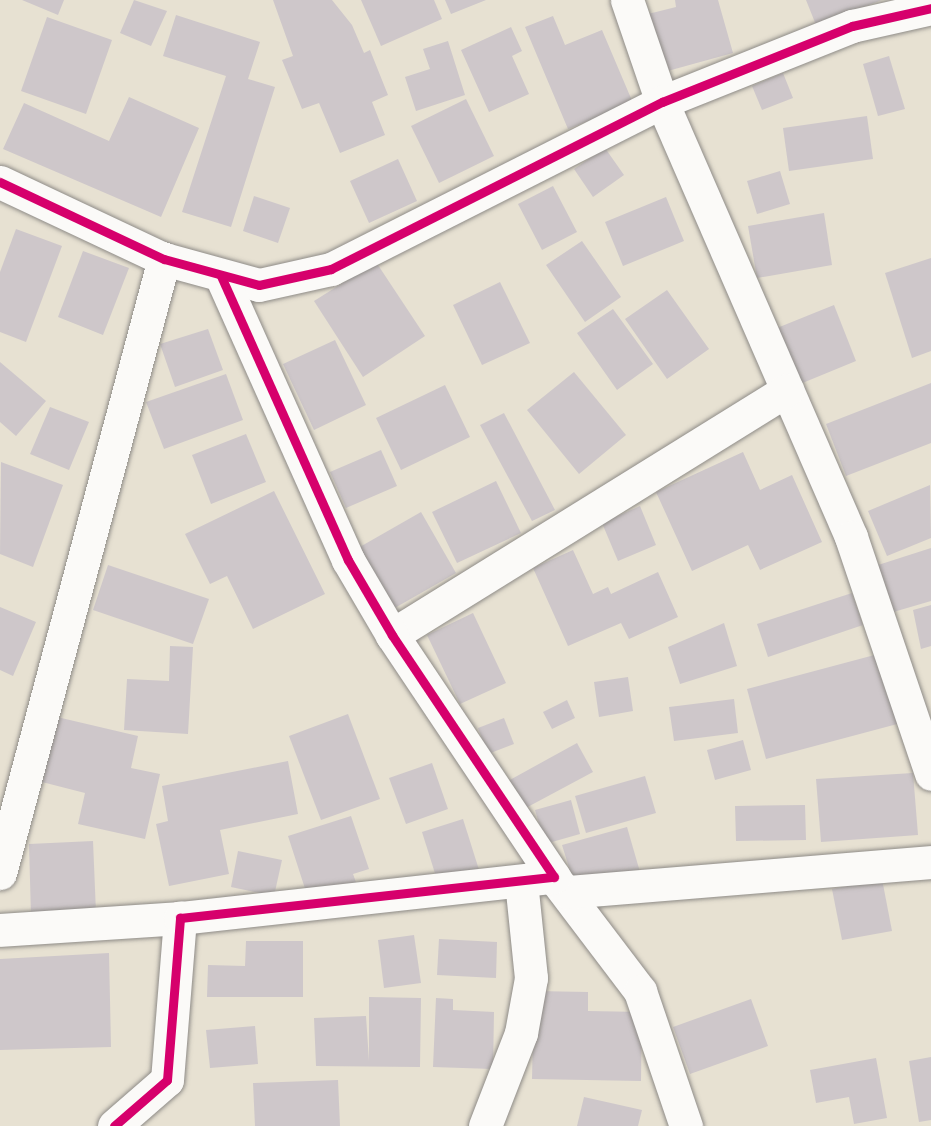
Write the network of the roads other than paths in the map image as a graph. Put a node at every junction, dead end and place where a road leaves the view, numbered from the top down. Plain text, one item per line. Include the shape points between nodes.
1 (627, 0) edge
2 (931, 8) edge
3 (662, 102) junction
4 (0, 182) edge
5 (164, 259) junction
6 (221, 276) junction
7 (787, 390) junction
8 (392, 635) junction
9 (931, 774) edge
10 (931, 862) edge
11 (0, 873) edge
12 (521, 882) junction
13 (560, 885) junction
14 (180, 918) junction
15 (0, 930) edge
16 (114, 1126) edge
17 (485, 1126) edge
18 (686, 1126) edge

1 - 3 street
2 - 3 street via 852,26
3 - 6 street via 331,269 259,285
3 - 7 street
4 - 5 street
5 - 6 street
5 - 11 street
6 - 8 street via 348,560
7 - 8 street
7 - 9 street via 851,537
8 - 13 street
10 - 13 street
12 - 13 street
12 - 14 street
12 - 17 street via 531,978 521,1033
13 - 18 street via 640,991
14 - 15 street
14 - 16 street via 167,1080

